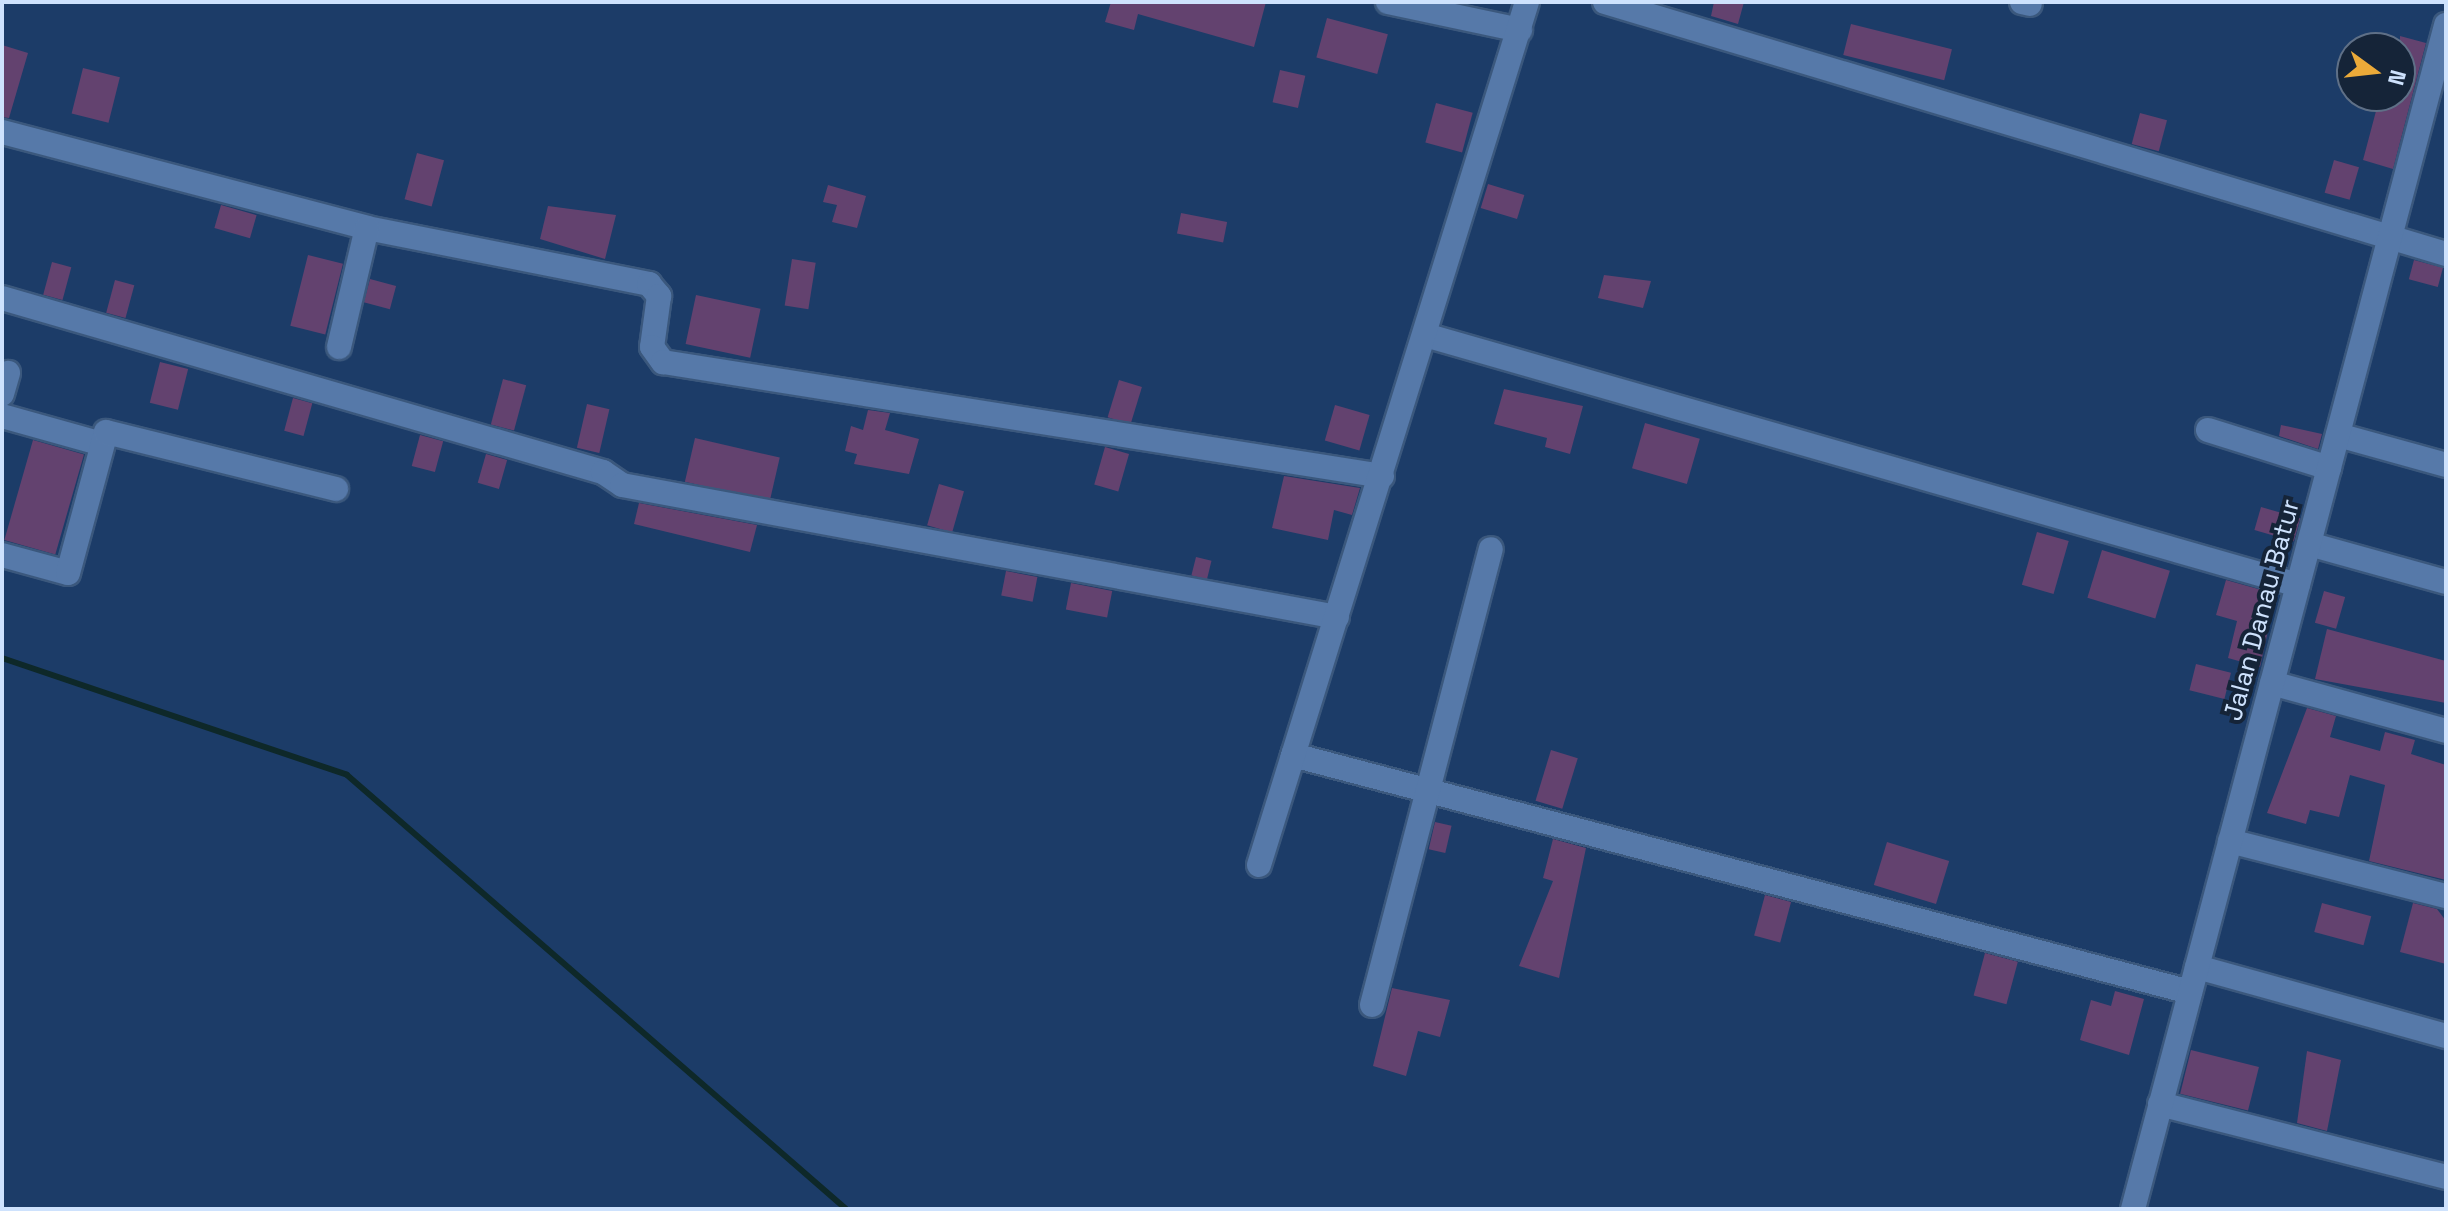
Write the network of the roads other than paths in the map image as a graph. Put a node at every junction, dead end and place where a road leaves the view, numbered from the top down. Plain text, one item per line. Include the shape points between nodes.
1 (1388, 2) edge
2 (1527, 2) edge
3 (1605, 2) edge
4 (1520, 30) junction
5 (2445, 30) edge
6 (2441, 62) edge
7 (2, 132) edge
8 (367, 228) junction
9 (2390, 237) junction
10 (2446, 254) edge
11 (2, 298) edge
12 (1425, 335) junction
13 (339, 347) dead end
14 (2, 416) edge
15 (2208, 430) dead end
16 (2338, 435) junction
17 (102, 444) junction
18 (2446, 465) edge
19 (2329, 468) junction
20 (1382, 476) junction
21 (336, 489) dead end
22 (2309, 544) junction
23 (1491, 549) dead end
24 (2, 555) edge
25 (2446, 582) edge
26 (2298, 585) junction
27 (1337, 617) junction
28 (2272, 683) junction
29 (2446, 731) edge
30 (1293, 755) junction
31 (1423, 788) junction
32 (2230, 841) junction
33 (1259, 865) dead end
34 (2446, 896) edge
35 (2197, 967) junction
36 (2190, 992) junction
37 (1372, 1005) dead end
38 (2446, 1036) edge
39 (2160, 1104) junction
40 (2446, 1177) edge
41 (2133, 1209) edge

1 - 4 street
2 - 4 street
3 - 9 street
4 - 12 street
5 - 6 street, Jalan Danau Batur
6 - 9 street, Jalan Danau Batur
7 - 8 street
8 - 13 street
8 - 20 street via 649,284 659,296 652,347 663,362
9 - 10 street
9 - 16 street, Jalan Danau Batur
11 - 27 street via 603,472 622,485
12 - 20 street
12 - 26 street
14 - 17 street
15 - 19 street
16 - 18 street
16 - 19 street, Jalan Danau Batur
17 - 21 street via 106,432
17 - 24 street via 68,573
19 - 22 street, Jalan Danau Batur
20 - 27 street
22 - 25 street
22 - 26 street, Jalan Danau Batur
23 - 31 street
26 - 28 street, Jalan Danau Batur
27 - 30 street
28 - 29 street
28 - 32 street, Jalan Danau Batur
30 - 31 street
30 - 33 street
31 - 36 street
31 - 37 street
32 - 34 street
32 - 35 street, Jalan Danau Batur
35 - 36 street, Jalan Danau Batur
35 - 38 street
36 - 39 street, Jalan Danau Batur
39 - 40 street
39 - 41 street, Jalan Danau Batur

